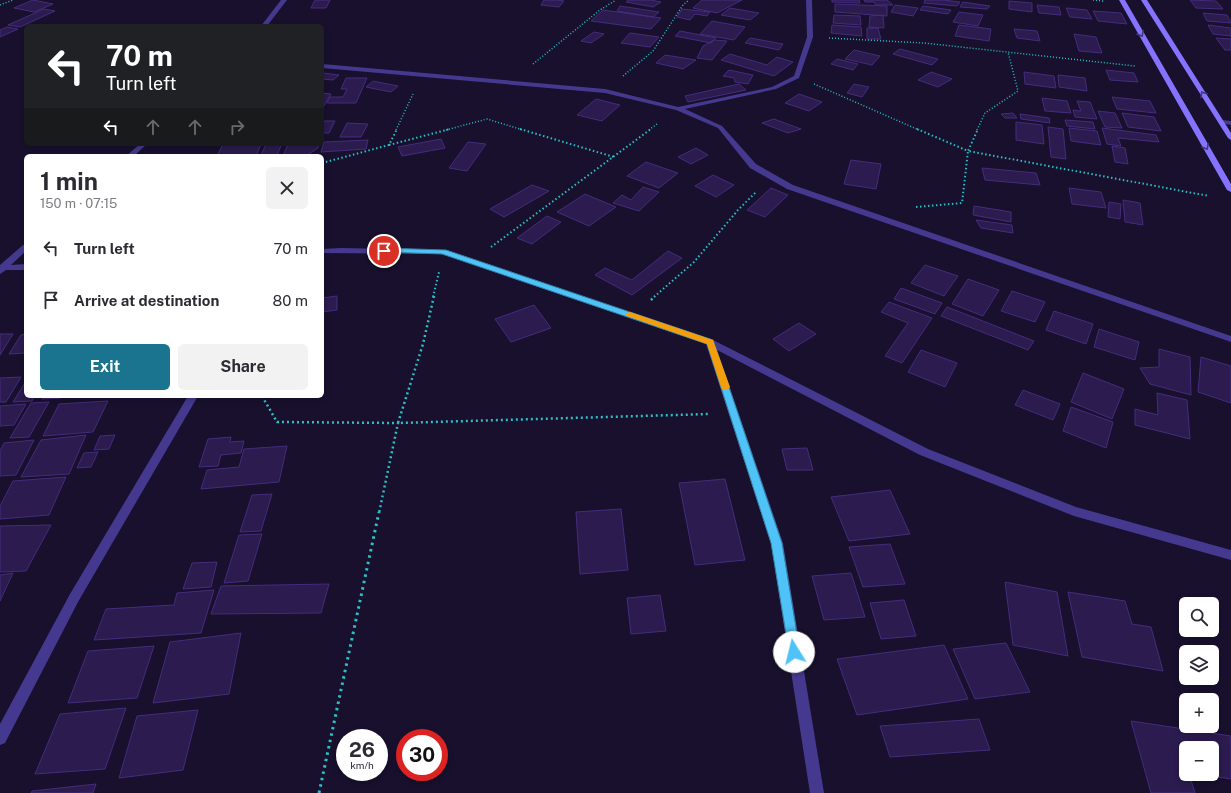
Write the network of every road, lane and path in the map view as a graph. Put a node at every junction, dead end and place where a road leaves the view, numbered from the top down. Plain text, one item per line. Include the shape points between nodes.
1 (13, 0) edge
2 (284, 0) edge
3 (616, 0) edge
4 (689, 0) edge
5 (809, 0) edge
6 (1122, 0) edge
7 (1144, 0) edge
8 (0, 5) edge
9 (266, 24) edge
10 (810, 38) junction
11 (1008, 52) junction
12 (324, 66) edge
13 (1162, 68) junction
14 (421, 76) junction
15 (797, 77) junction
16 (511, 83) junction
17 (605, 91) junction
18 (678, 109) junction
19 (1221, 122) junction
20 (1231, 123) edge
21 (1231, 138) edge
22 (389, 144) junction
23 (142, 146) edge
24 (968, 151) junction
25 (132, 154) edge
26 (614, 157) junction
27 (324, 163) edge
28 (773, 177) junction
29 (1231, 190) edge
30 (1216, 197) dead end
31 (915, 207) dead end
32 (24, 249) edge
33 (324, 251) edge
34 (443, 252) junction
35 (471, 261) junction
36 (24, 267) edge
37 (1, 269) edge
38 (634, 316) junction
39 (1231, 339) edge
40 (710, 342) junction
41 (192, 398) edge
42 (263, 398) edge
43 (734, 413) junction
44 (398, 423) junction
45 (1231, 555) edge
46 (0, 738) edge
47 (319, 793) edge
48 (817, 793) edge

1 - 8 path
2 - 9 street
3 - 16 path via 600,10
4 - 17 path via 683,5 653,51
5 - 10 street
6 -> 13 main road
19 -> 7 main road
10 - 11 path via 924,44
10 - 15 street
11 - 13 path
11 - 24 path via 1018,91 985,113
12 - 14 street
13 -> 29 main road
14 - 16 street
14 - 22 path
15 - 18 street via 774,88
15 - 24 path
16 - 17 street
17 - 18 street
18 - 26 path
18 - 28 street via 720,127 753,166
19 - 20 street
19 - 21 main road
22 - 26 path via 487,119
22 - 27 path
23 - 25 street
24 - 30 path
24 - 31 path via 962,203
26 - 35 path
28 - 38 path via 738,210 694,262
28 - 39 street via 790,187
32 - 37 street
33 - 34 street
34 - 35 street
34 - 44 path via 423,344
35 - 38 street
36 - 37 street
38 - 40 street
40 - 43 street
40 - 45 street via 924,452 1074,511
41 - 46 street via 74,598
42 - 44 path via 278,422
43 - 44 path
43 - 48 street via 777,543
44 - 47 path

